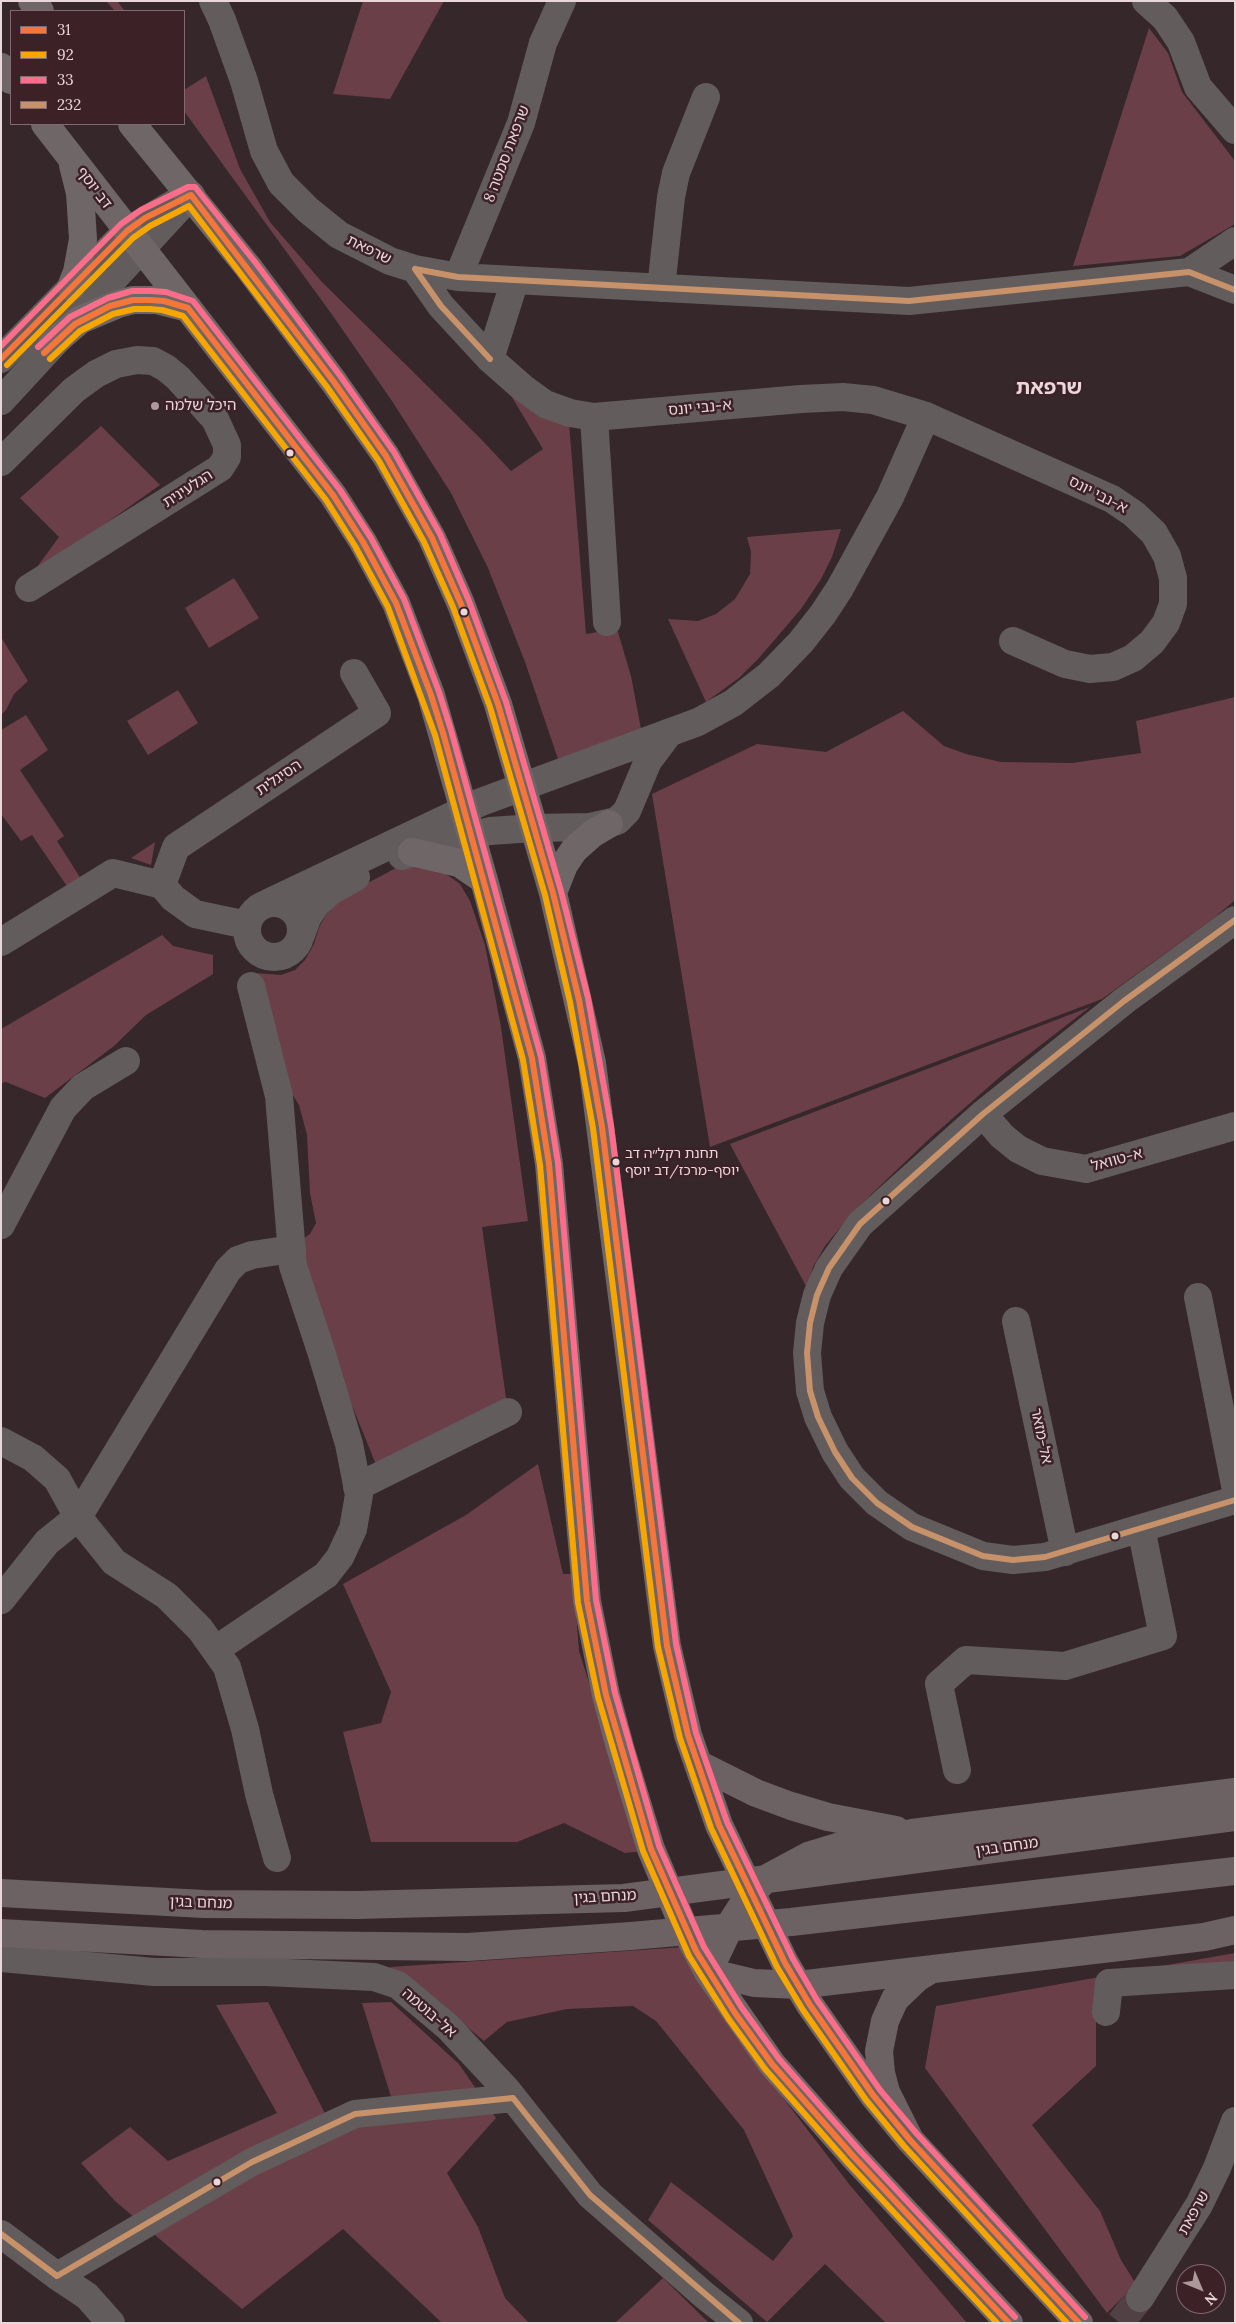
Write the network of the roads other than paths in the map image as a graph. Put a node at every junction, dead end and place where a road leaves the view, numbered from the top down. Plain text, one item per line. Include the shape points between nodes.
1 (214, 1) edge
2 (562, 1) edge
3 (1146, 1) edge
4 (1, 67) edge
5 (10, 79) edge
6 (706, 97) dead end
7 (1233, 118) edge
8 (46, 125) edge
9 (133, 125) edge
10 (70, 157) junction
11 (191, 195) junction
12 (134, 240) junction
13 (1235, 241) edge
14 (415, 269) junction
15 (1189, 272) junction
16 (458, 277) junction
17 (515, 280) junction
18 (71, 287) junction
19 (661, 288) junction
20 (1235, 290) edge
21 (188, 308) junction
22 (52, 344) junction
23 (1, 359) edge
24 (490, 359) junction
25 (1, 401) edge
26 (926, 416) junction
27 (594, 417) junction
28 (1, 462) edge
29 (29, 588) dead end
30 (607, 622) dead end
31 (1013, 641) dead end
32 (354, 673) dead end
33 (670, 733) junction
34 (604, 757) junction
35 (522, 786) junction
36 (634, 793) junction
37 (468, 822) junction
38 (608, 824) junction
39 (534, 828) junction
40 (412, 852) junction
41 (484, 880) junction
42 (162, 884) junction
43 (552, 893) junction
44 (268, 903) junction
45 (1235, 920) edge
46 (247, 925) junction
47 (300, 935) junction
48 (1, 942) edge
49 (251, 986) dead end
50 (126, 1061) dead end
51 (983, 1114) junction
52 (1235, 1126) edge
53 (1, 1225) edge
54 (292, 1249) junction
55 (1198, 1297) dead end
56 (1016, 1321) dead end
57 (508, 1412) dead end
58 (1, 1440) edge
59 (1235, 1485) edge
60 (357, 1487) junction
61 (1235, 1500) edge
62 (78, 1517) junction
63 (1141, 1528) junction
64 (1065, 1552) junction
65 (1, 1600) edge
66 (215, 1650) junction
67 (698, 1764) junction
68 (957, 1770) dead end
69 (1235, 1792) edge
70 (1235, 1817) edge
71 (912, 1833) junction
72 (277, 1858) dead end
73 (1235, 1871) edge
74 (1, 1893) edge
75 (750, 1894) junction
76 (1235, 1930) edge
77 (1, 1933) edge
78 (1, 1958) edge
79 (932, 1969) junction
80 (708, 1972) junction
81 (1235, 1975) edge
82 (803, 1993) junction
83 (1106, 2012) dead end
84 (513, 2098) junction
85 (1235, 2121) edge
86 (910, 2140) junction
87 (1, 2234) edge
88 (56, 2276) junction
89 (1140, 2298) tunnel mouth
90 (111, 2323) edge
91 (739, 2323) edge
92 (1009, 2323) edge
93 (1079, 2323) edge

1 - 14 street, שרפאת via 244,81 264,151 282,184 340,235 390,261
2 - 16 street, שרפאת סמטה 8 via 543,43 521,123
3 - 7 street via 1165,18 1181,42 1198,87
4 - 5 main road
6 - 19 street via 674,181
8 - 10 main road, דב יוסף
9 - 11 main road
10 - 12 main road, דב יוסף
10 - 18 main road via 80,194 83,223 81,255
11 - 12 street via 150,216
11 - 35 main road via 289,321 386,456 432,538 461,604 498,704
12 - 18 street
12 - 21 main road, דב יוסף
12 - 22 street
13 - 15 street
14 - 16 street, שרפאת
14 - 24 street, א-נבי יונס via 441,306
15 - 19 street, שרפאת via 909,301
15 - 20 street, שרפאת
16 - 17 street, שרפאת
17 - 19 street, שרפאת
17 - 24 street
18 - 23 street
21 - 22 main road via 156,300 133,300 80,320
21 - 37 main road, דב יוסף via 299,449 363,542 396,603 431,695
22 - 25 street
24 - 27 street, א-נבי יונס via 545,404
26 - 27 street, א-נבי יונס via 873,400 843,397
26 - 31 street, א-נבי יונס via 1112,499 1154,533 1167,556 1173,578 1173,604 1166,623 1152,642 1133,658 1114,667 1090,669 1065,664
26 - 33 street via 864,546 840,588 801,642 769,675 733,703
27 - 30 street
28 - 29 street, הגלעינית via 74,390 96,374 137,360 153,361 178,378 215,419 227,445 226,457 220,468
32 - 42 street, הסיגלית via 376,713 176,847
33 - 34 street
33 - 36 street via 648,761
34 - 35 street
34 - 36 street via 625,772 634,786
35 - 37 street
35 - 39 main road
36 - 38 street via 627,811 617,821
37 - 39 street
37 - 40 street
37 - 41 main road, דב יוסף
37 - 44 street
38 - 39 street via 590,828
38 - 43 main road via 574,850
39 - 43 main road
40 - 41 main road via 459,864
40 - 47 street via 330,891 317,903
41 - 80 main road, דב יוסף via 532,1058 549,1164 587,1601 606,1695 651,1850 683,1925
42 - 46 street via 173,898 196,914
42 - 48 street via 113,874
43 - 67 main road via 586,1036 602,1127 668,1646 688,1736
44 - 46 street via 257,909
44 - 47 street via 283,904 296,913
45 - 51 street via 1124,1000
46 - 47 street via 250,944 266,956 288,953
49 - 54 street via 279,1096
50 - 53 street via 83,1087 63,1108
51 - 52 street, א-טוואל via 1018,1149 1042,1161 1086,1169
51 - 64 street via 860,1224 829,1268 817,1295 810,1323 807,1353 810,1391 818,1417 852,1478 877,1503 912,1527 983,1556 1020,1560
54 - 60 street via 293,1266 346,1435
54 - 62 street via 252,1255 238,1260 228,1270
55 - 59 street
56 - 64 street, אל-מזאר
57 - 60 street
58 - 62 street via 33,1458 56,1479
60 - 66 street via 359,1495 353,1529 326,1575
61 - 63 street
62 - 65 street via 47,1542
62 - 66 street via 114,1562 168,1596
63 - 64 street
63 - 68 street via 1163,1636 1065,1666 966,1660 939,1684
66 - 72 street via 227,1667 246,1729 259,1794
67 - 71 highway via 756,1793 828,1818
67 - 75 main road via 719,1825
69 - 71 highway
70 - 74 highway, מנחם בגין via 624,1898 328,1905 204,1904
71 - 75 highway via 841,1846 808,1856 767,1878
73 - 77 highway via 791,1922 468,1947 202,1944
75 - 80 highway via 733,1920
75 - 82 main road
76 - 79 highway via 1204,1937
78 - 84 street, אל-בוטמה via 154,1972 266,1972 374,1977 398,1985 448,2027
79 - 82 highway via 848,1979
79 - 86 highway via 895,1999 885,2020 880,2051 886,2092
80 - 82 highway
80 - 92 main road, דב יוסף via 735,2013 801,2098
81 - 83 street via 1109,1984
82 - 86 main road via 873,2095
84 - 88 street via 356,2114 252,2162
84 - 91 street, אל-בוטמה via 590,2195
85 - 89 street, שרפאת via 1200,2205
86 - 93 main road
87 - 88 street
88 - 90 street via 87,2296

